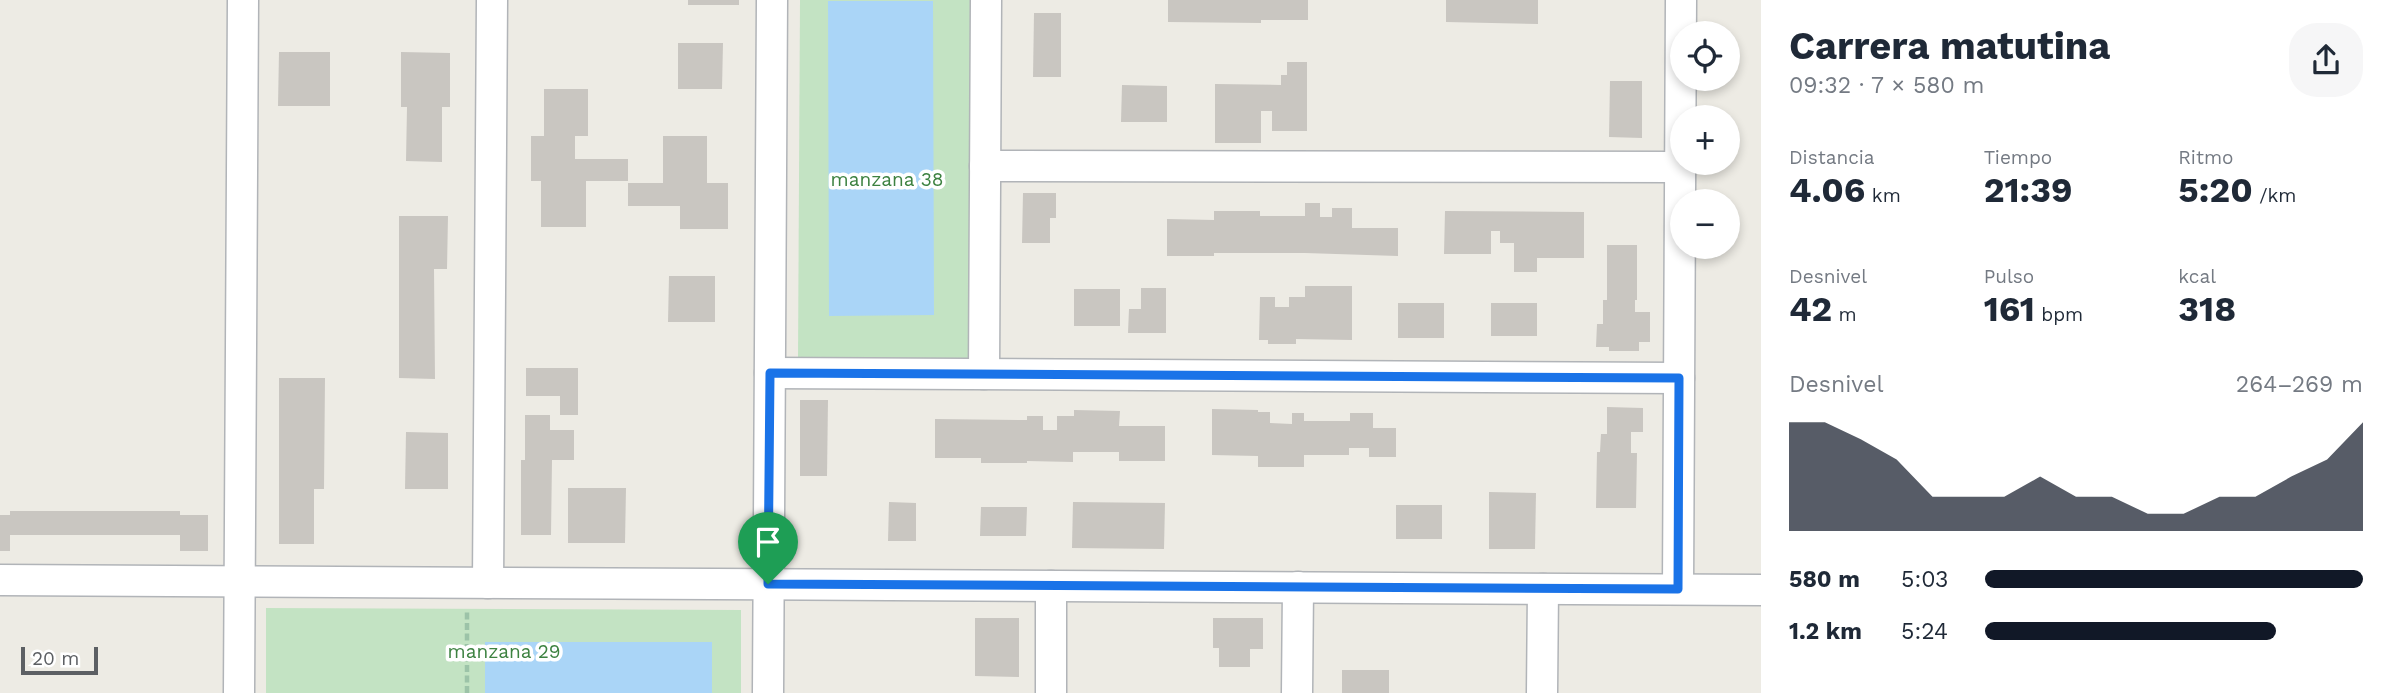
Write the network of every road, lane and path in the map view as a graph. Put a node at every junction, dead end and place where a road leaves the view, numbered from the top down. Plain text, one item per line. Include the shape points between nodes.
1 (243, 0) edge
2 (492, 0) edge
3 (772, 0) edge
4 (986, 0) edge
5 (1681, 0) edge
6 (1680, 105) edge
7 (985, 166) junction
8 (1670, 167) edge
9 (1680, 175) edge
10 (770, 373) junction
11 (984, 374) junction
12 (1679, 378) junction
13 (0, 580) edge
14 (240, 582) junction
15 (478, 583) junction
16 (768, 584) junction
17 (1051, 586) junction
18 (1298, 587) junction
19 (1543, 589) junction
20 (1678, 589) junction
21 (1761, 590) edge
22 (239, 693) edge
23 (467, 693) edge
24 (768, 693) edge
25 (1051, 693) edge
26 (1297, 693) edge
27 (1542, 693) edge

1 - 14 street
2 - 15 street
3 - 10 street
4 - 7 street
5 - 6 street
7 - 8 street
7 - 11 street
9 - 12 street
10 - 11 street
10 - 16 street
11 - 12 street
12 - 20 street
13 - 14 street
14 - 15 street
14 - 22 street
15 - 16 street
15 - 23 path
16 - 17 street
16 - 24 street
17 - 18 street
17 - 25 street
18 - 19 street
18 - 26 street
19 - 20 street
19 - 27 street
20 - 21 street

